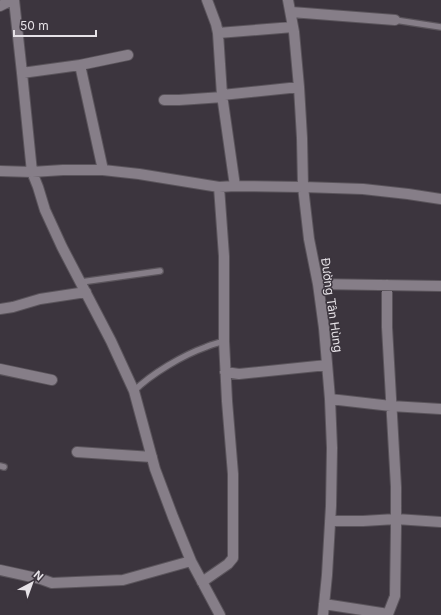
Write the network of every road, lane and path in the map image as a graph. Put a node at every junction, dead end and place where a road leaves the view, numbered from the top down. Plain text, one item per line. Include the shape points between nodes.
1 (13, 0) edge
2 (207, 0) edge
3 (288, 0) edge
4 (0, 6) edge
5 (291, 12) junction
6 (395, 20) joint
7 (293, 27) junction
8 (441, 27) edge
9 (218, 34) junction
10 (128, 55) dead end
11 (80, 65) junction
12 (22, 74) junction
13 (299, 87) junction
14 (222, 96) junction
15 (164, 100) dead end
16 (103, 170) junction
17 (0, 171) edge
18 (32, 172) junction
19 (235, 186) junction
20 (219, 187) junction
21 (303, 187) junction
22 (441, 199) edge
23 (160, 271) dead end
24 (81, 282) junction
25 (318, 284) junction
26 (387, 285) junction
27 (441, 286) edge
28 (86, 292) junction
29 (0, 309) edge
30 (224, 341) junction
31 (327, 365) junction
32 (0, 369) edge
33 (225, 372) junction
34 (52, 380) dead end
35 (134, 391) junction
36 (330, 399) junction
37 (391, 406) junction
38 (441, 409) edge
39 (77, 452) dead end
40 (152, 457) junction
41 (396, 519) junction
42 (330, 521) junction
43 (441, 522) edge
44 (191, 561) junction
45 (0, 570) edge
46 (202, 582) junction
47 (324, 604) junction
48 (392, 614) edge
49 (220, 615) edge
50 (322, 615) edge

1 - 4 street
1 - 12 street
2 - 9 street
3 - 5 street, Đường Tân Hùng
5 - 6 street
5 - 7 street, Đường Tân Hùng
6 - 8 lane
7 - 9 street
7 - 13 street, Đường Tân Hùng
9 - 14 street
10 - 11 street
11 - 12 street
11 - 16 street
12 - 18 street
13 - 14 street
13 - 21 street, Đường Tân Hùng
14 - 15 street
14 - 19 street
16 - 18 street
16 - 20 street
17 - 18 street
18 - 24 street via 45,210
19 - 20 street
19 - 21 street
20 - 30 street via 224,256
21 - 22 street via 364,189
21 - 25 street, Đường Tân Hùng
23 - 24 lane
24 - 28 street
25 - 26 street
25 - 31 street, Đường Tân Hùng
26 - 27 street
26 - 37 street
28 - 29 street via 40,299
28 - 35 street
30 - 33 street
30 - 35 lane via 192,352 143,382
31 - 33 street via 239,374
31 - 36 street, Đường Tân Hùng
32 - 34 street
33 - 46 street via 233,474 233,558
35 - 40 street
36 - 37 street
36 - 42 street, Đường Tân Hùng
37 - 38 street
37 - 41 street
39 - 40 street
40 - 44 street
41 - 42 street
41 - 43 street
41 - 48 street via 395,596
42 - 47 street, Đường Tân Hùng
44 - 45 street via 124,580 52,583
44 - 46 street
46 - 49 street
47 - 48 street
47 - 50 street, Đường Tân Hùng

